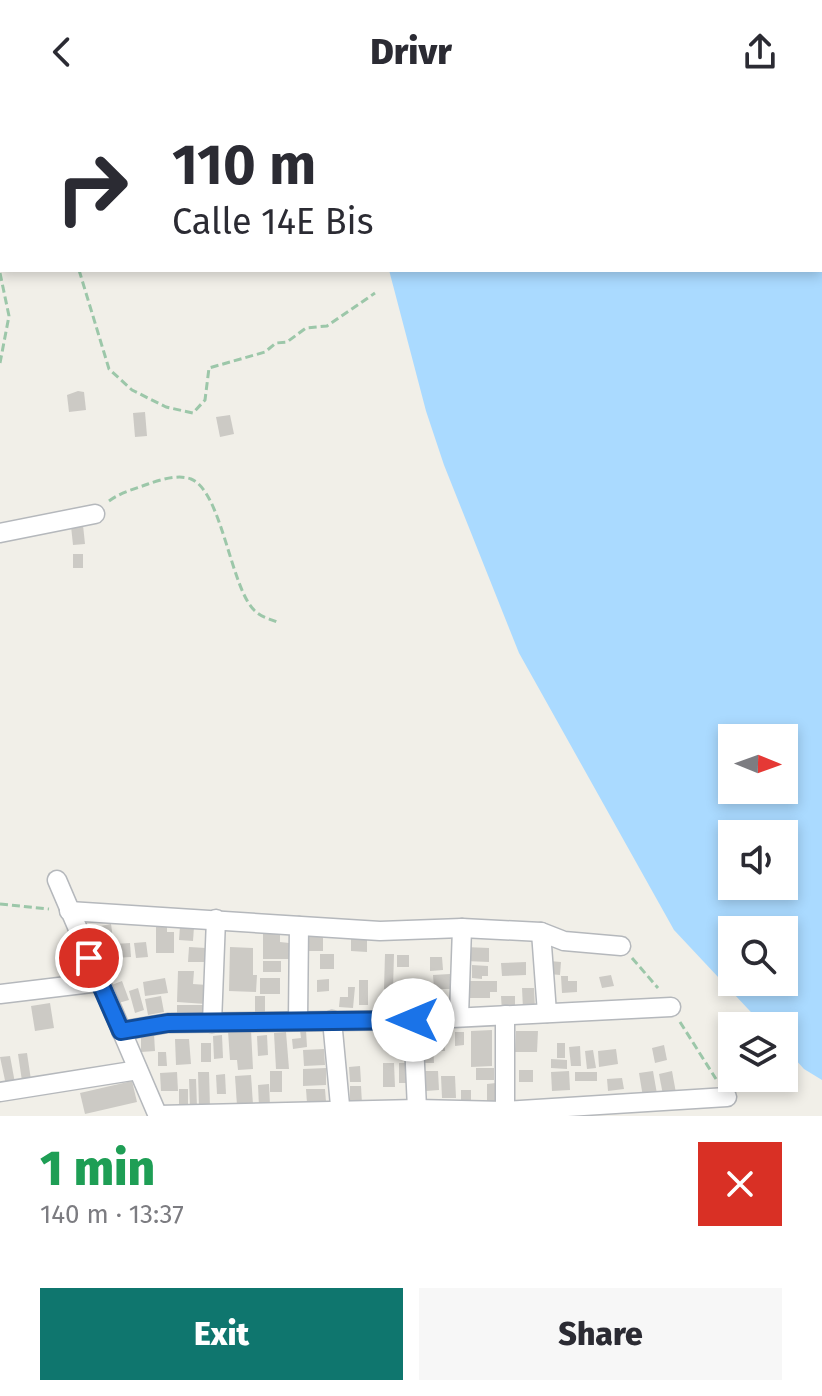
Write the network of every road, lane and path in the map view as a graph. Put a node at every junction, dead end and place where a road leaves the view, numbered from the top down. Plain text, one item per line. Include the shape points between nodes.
1 (78, 272) edge
2 (0, 273) edge
3 (375, 293) dead end
4 (0, 363) edge
5 (95, 514) joint
6 (0, 533) edge
7 (277, 622) dead end
8 (57, 880) dead end
9 (0, 904) edge
10 (69, 911) junction
11 (216, 919) junction
12 (299, 926) junction
13 (462, 928) junction
14 (541, 932) junction
15 (621, 946) joint
16 (100, 982) junction
17 (0, 994) edge
18 (671, 1007) junction
19 (547, 1013) junction
20 (505, 1015) junction
21 (459, 1016) junction
22 (332, 1020) junction
23 (413, 1020) junction
24 (298, 1021) junction
25 (212, 1023) junction
26 (121, 1031) junction
27 (138, 1070) junction
28 (0, 1092) edge
29 (727, 1097) joint
30 (417, 1109) junction
31 (505, 1113) edge
32 (341, 1114) edge
33 (158, 1116) edge

1 - 3 path via 109,369 132,390 193,413 205,400 209,368 265,352 306,328 327,326
2 - 4 path via 9,316
5 - 6 street
5 - 7 path via 110,499 160,479 194,480 225,534 254,611
8 - 10 street
9 - 10 path
10 - 11 street
10 - 16 street
11 - 12 street
11 - 25 street
12 - 13 street via 380,931
12 - 24 street
13 - 14 street
13 - 21 street
14 - 15 street via 564,941
14 - 19 street
15 - 18 path
16 - 17 street
16 - 26 street
18 - 19 street
18 - 29 path
19 - 20 street
20 - 21 street
20 - 31 street
21 - 23 street
22 - 23 street
22 - 24 street
22 - 32 street
23 - 30 street
24 - 25 street
25 - 26 street
26 - 27 street
27 - 28 street
27 - 33 street
29 - 31 street
30 - 31 street
30 - 32 street
32 - 33 street

